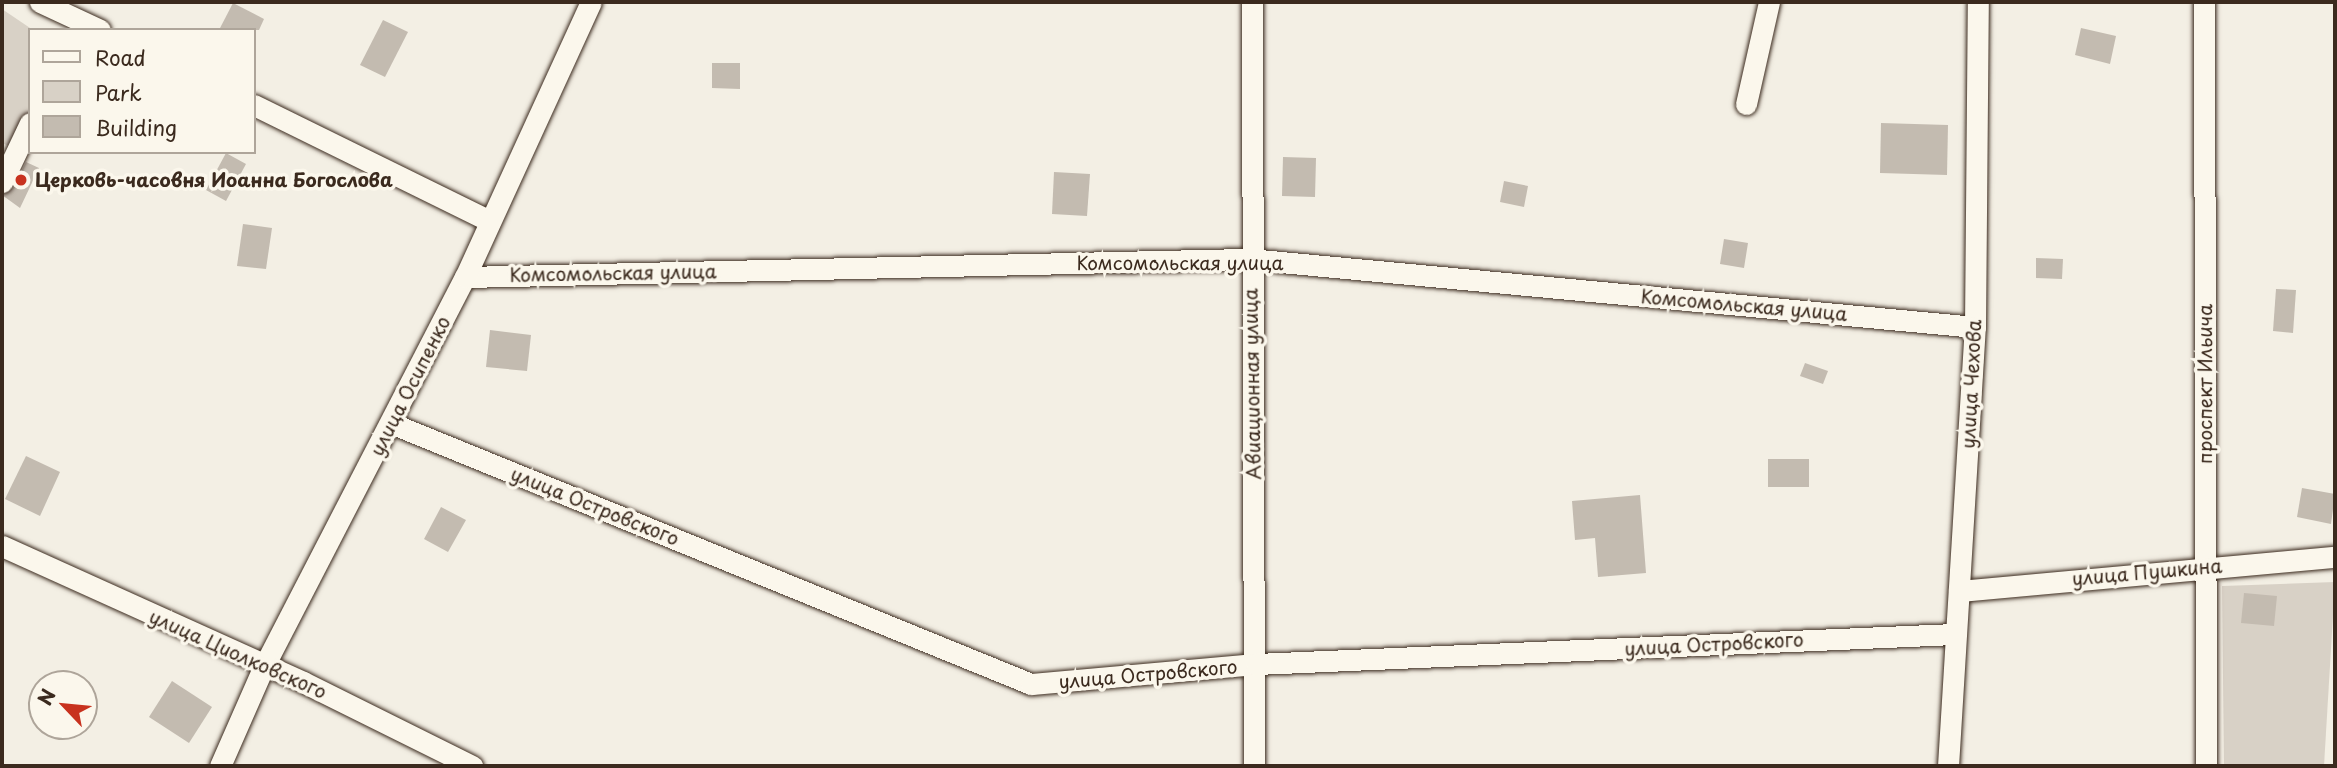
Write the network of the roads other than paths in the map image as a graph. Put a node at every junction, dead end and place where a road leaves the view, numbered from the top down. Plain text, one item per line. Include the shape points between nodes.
1 (40, 2) edge
2 (591, 2) edge
3 (1252, 2) edge
4 (1769, 2) edge
5 (1978, 2) edge
6 (2204, 2) edge
7 (80, 17) edge
8 (97, 28) edge
9 (1746, 104) dead end
10 (256, 106) edge
11 (28, 126) edge
12 (7, 159) edge
13 (2, 182) edge
14 (490, 221) junction
15 (1250, 259) junction
16 (465, 277) junction
17 (1975, 327) junction
18 (393, 424) junction
19 (2, 546) edge
20 (2335, 557) edge
21 (2205, 566) junction
22 (1959, 591) junction
23 (1953, 634) junction
24 (1256, 664) junction
25 (263, 668) junction
26 (220, 766) edge
27 (472, 766) edge
28 (1254, 766) edge
29 (1948, 766) edge
30 (2206, 766) edge

1 - 7 street
2 - 14 street, улица Осипенко
3 - 15 street, Авиационная улица
4 - 9 street
5 - 17 street, улица Чехова
6 - 21 street, проспект Ильича
7 - 8 street
10 - 14 street
11 - 12 street
12 - 13 street
14 - 16 street, улица Осипенко
15 - 16 street, Комсомольская улица
15 - 17 street, Комсомольская улица
15 - 24 street, Авиационная улица
16 - 18 street, улица Осипенко
17 - 22 street, улица Чехова
18 - 24 street, улица Островского via 1031,684
18 - 25 street, улица Осипенко
19 - 25 street, улица Циолковского
20 - 21 street, улица Пушкина
21 - 22 street, улица Пушкина
21 - 30 street, проспект Ильича
22 - 23 street, улица Чехова
23 - 24 street, улица Островского
23 - 29 street, улица Чехова
24 - 28 street, Авиационная улица
25 - 26 street, улица Осипенко
25 - 27 street, улица Циолковского

